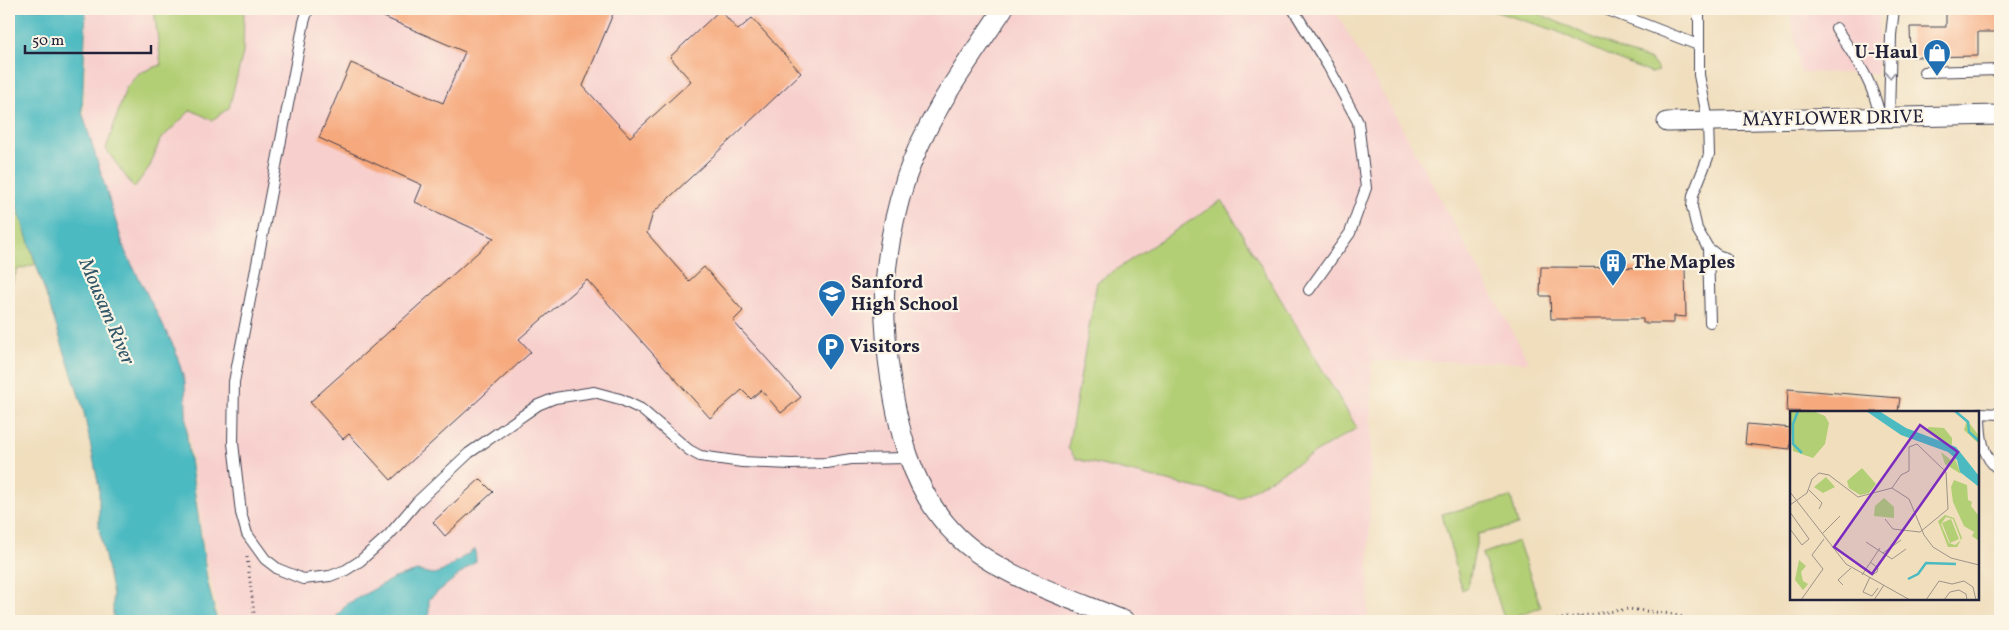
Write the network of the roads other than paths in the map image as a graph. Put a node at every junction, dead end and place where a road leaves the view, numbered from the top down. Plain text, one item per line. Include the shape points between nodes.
1 (308, 9) edge
2 (1003, 9) edge
3 (1293, 9) edge
4 (1605, 9) edge
5 (1699, 9) edge
6 (1894, 9) edge
7 (1836, 28) dead end
8 (1698, 45) junction
9 (2000, 70) edge
10 (1924, 72) dead end
11 (2000, 115) edge
12 (1885, 117) junction
13 (1708, 121) junction
14 (1667, 122) dead end
15 (1708, 248) junction
16 (1726, 258) dead end
17 (1309, 290) dead end
18 (1710, 322) dead end
19 (2000, 414) edge
20 (909, 458) junction
21 (2000, 470) edge
22 (1125, 621) edge

1 - 20 lane via 232,407 241,513 247,534 264,559 278,569 303,579 330,576 346,570 374,550 417,502 469,453 538,405 573,395 594,392 641,409 688,450 700,456 791,464
2 - 20 street via 938,110 915,156 897,210 884,287 885,327 892,393
3 - 17 lane via 1358,122 1366,188 1350,233
4 - 8 lane
5 - 8 lane
6 -> 12 lane
7 - 12 lane via 1866,74
8 - 13 lane
9 - 10 lane
11 - 12 street, MAYFLOWER DRIVE
12 - 13 street, MAYFLOWER DRIVE
13 - 14 street, MAYFLOWER DRIVE
13 - 15 lane via 1709,155 1693,195 1692,207
15 - 16 lane
15 - 18 lane
19 - 21 lane via 1980,412 1982,444 1988,460
20 - 22 street via 936,513 971,549 1034,583

